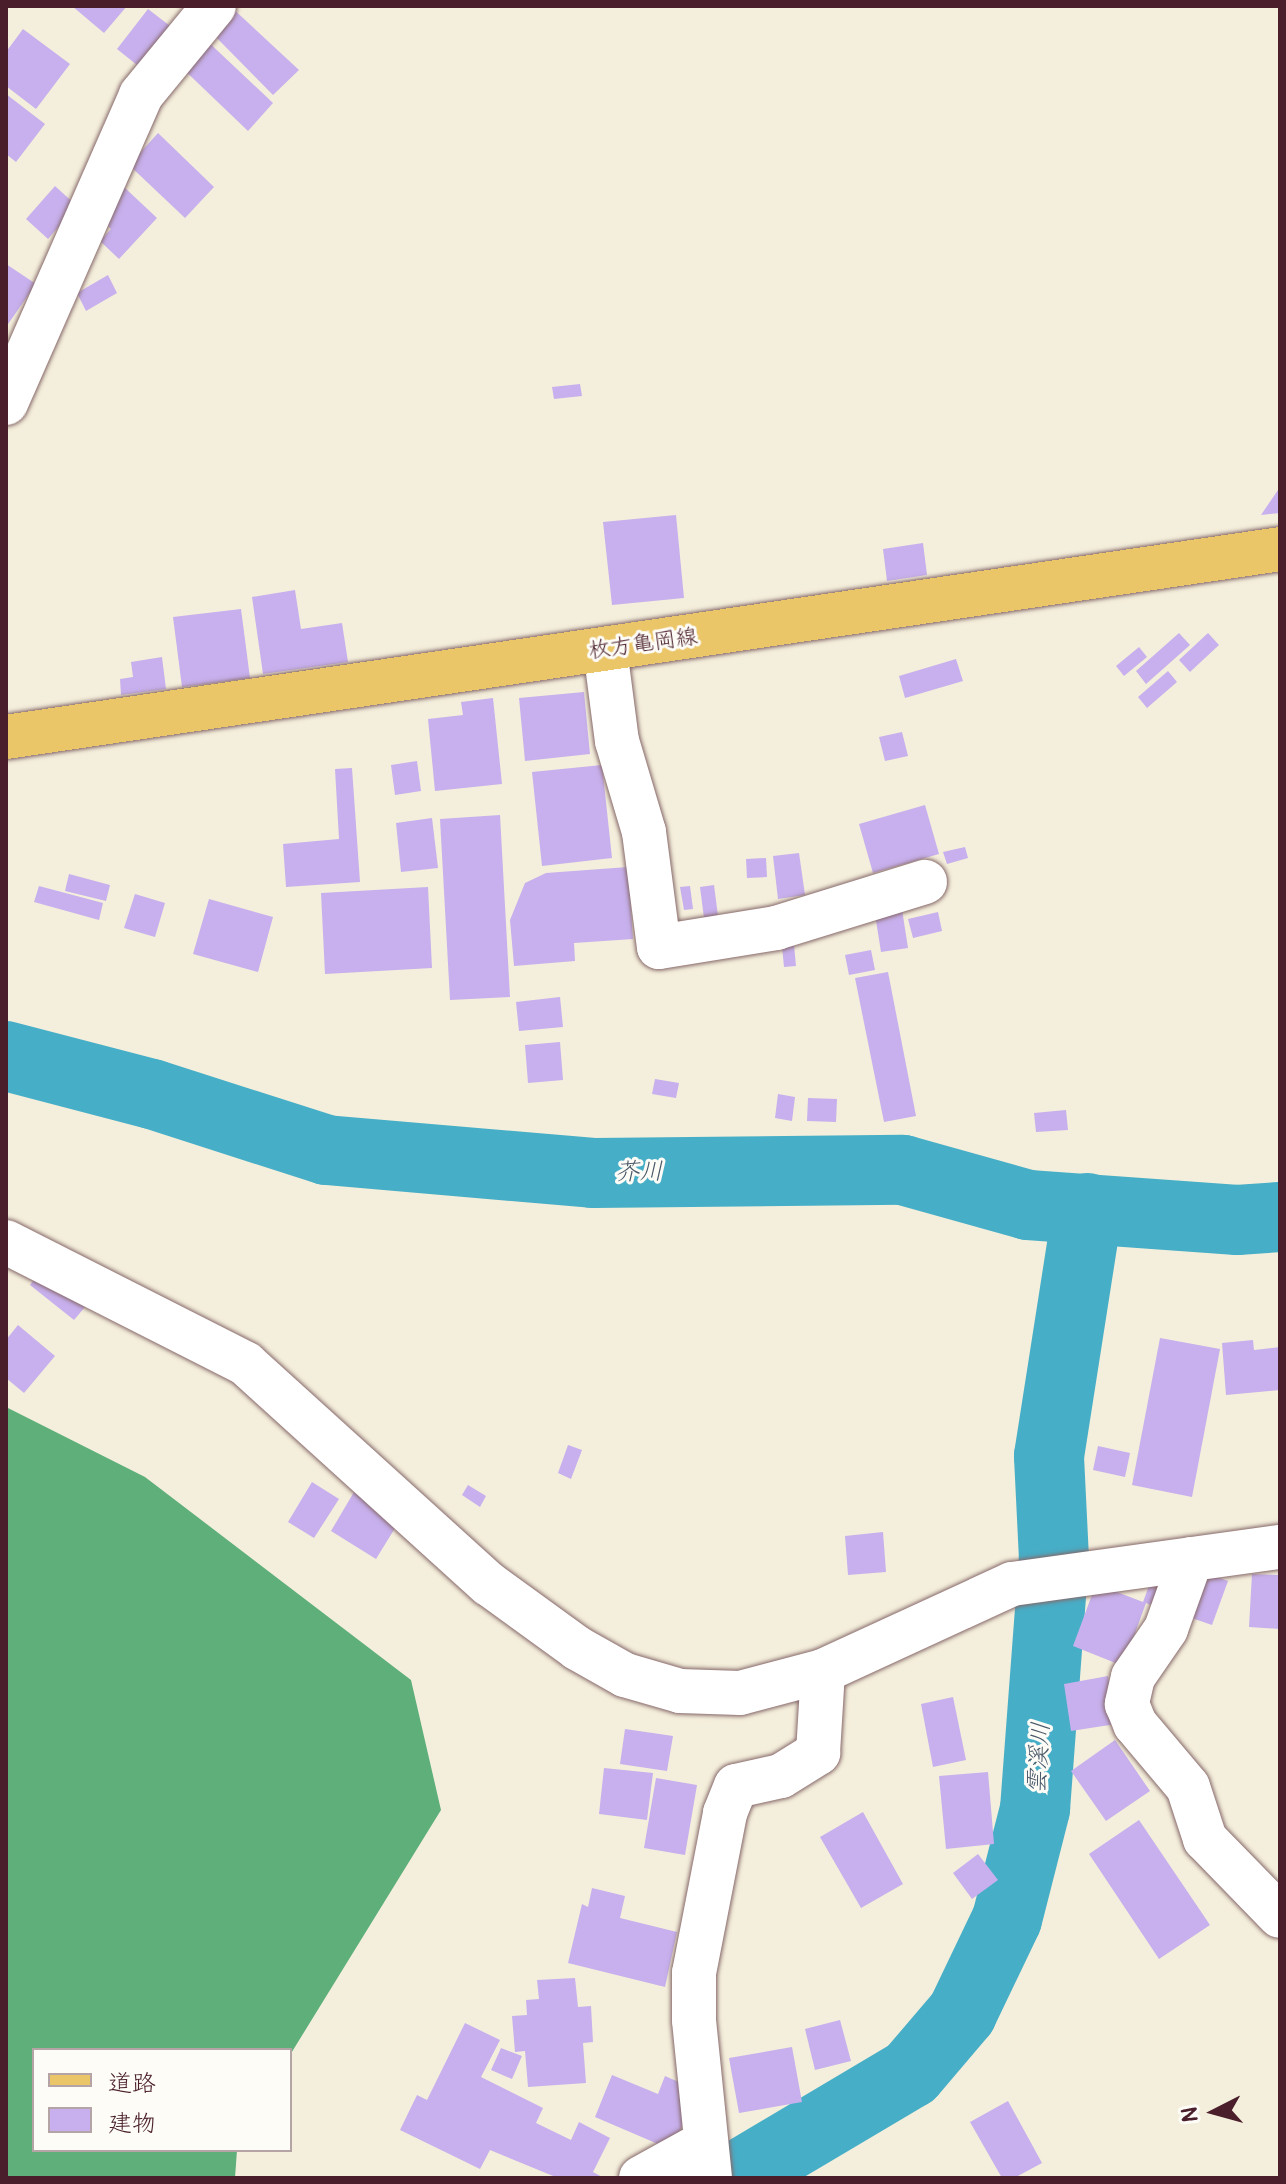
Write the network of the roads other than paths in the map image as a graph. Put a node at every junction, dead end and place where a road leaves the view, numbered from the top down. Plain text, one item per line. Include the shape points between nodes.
1 (214, 6) edge
2 (6, 403) edge
3 (1280, 549) edge
4 (605, 649) junction
5 (6, 737) edge
6 (925, 882) dead end
7 (6, 1242) edge
8 (1280, 1547) edge
9 (1191, 1559) junction
10 (823, 1671) junction
11 (1280, 1916) edge
12 (708, 2158) edge
13 (641, 2178) edge

1 - 2 street via 141,95
3 - 4 main road, 枚方亀岡線
4 - 5 main road, 枚方亀岡線
4 - 6 street via 617,741 644,832 659,947 776,928
7 - 10 street via 246,1364 489,1584 577,1648 625,1675 680,1691 740,1693
8 - 9 street
9 - 10 street via 1030,1581
9 - 11 street via 1166,1629 1133,1677 1127,1704 1135,1724 1188,1787 1205,1839
10 - 12 street via 818,1753 781,1776 736,1786 725,1813 694,1973
12 - 13 street

